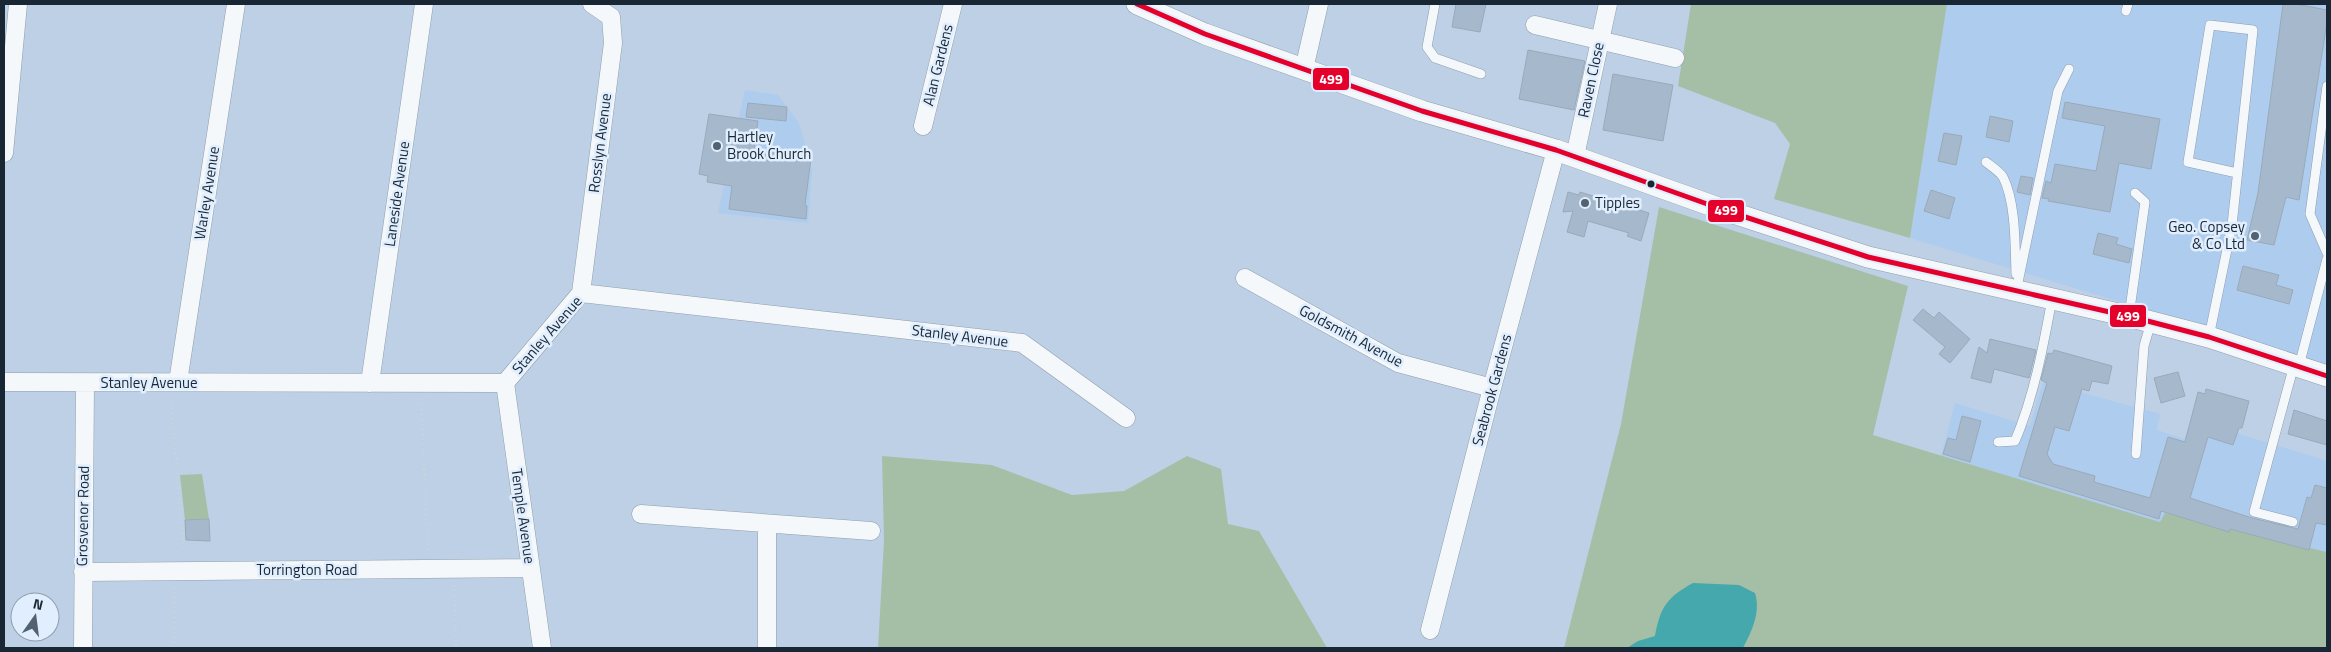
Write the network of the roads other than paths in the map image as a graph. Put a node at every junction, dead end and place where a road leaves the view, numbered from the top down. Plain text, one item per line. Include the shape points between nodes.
1 (18, 4) edge
2 (236, 4) edge
3 (424, 4) edge
4 (592, 4) edge
5 (952, 4) edge
6 (1137, 4) edge
7 (1319, 4) edge
8 (1435, 4) edge
9 (1608, 4) edge
10 (1535, 24) dead end
11 (1600, 39) junction
12 (1675, 58) dead end
13 (1304, 69) junction
14 (2069, 69) dead end
15 (1481, 74) dead end
16 (2327, 86) edge
17 (923, 126) dead end
18 (1566, 153) junction
19 (4, 154) edge
20 (1986, 162) dead end
21 (2237, 172) junction
22 (2135, 193) dead end
23 (2327, 253) edge
24 (2327, 259) edge
25 (1245, 278) dead end
26 (2016, 292) junction
27 (581, 293) junction
28 (2052, 299) junction
29 (2129, 316) junction
30 (2151, 322) junction
31 (2209, 337) junction
32 (2297, 366) junction
33 (2327, 376) edge
34 (4, 382) edge
35 (174, 382) junction
36 (84, 383) junction
37 (370, 383) junction
38 (506, 383) junction
39 (1492, 388) junction
40 (1126, 418) dead end
41 (1998, 442) dead end
42 (2136, 454) dead end
43 (641, 514) dead end
44 (2293, 522) dead end
45 (767, 524) junction
46 (871, 531) dead end
47 (530, 568) junction
48 (83, 572) junction
49 (1430, 630) dead end
50 (83, 648) edge
51 (542, 648) edge
52 (767, 648) edge

1 - 19 street
2 - 35 street, Warley Avenue
3 - 37 street, Laneside Avenue
4 - 27 street, Rosslyn Avenue via 612,17 613,44
5 - 17 street, Alan Gardens
6 - 13 street via 1205,34
7 - 13 street
8 - 15 lane via 1427,47 1430,54
9 - 11 street, Raven Close
10 - 11 street
11 - 12 street
11 - 18 street, Raven Close
13 - 18 street via 1422,111
14 - 26 lane via 2058,91
16 - 23 lane via 2310,214
18 - 26 street via 1868,257
18 - 39 street, Seabrook Gardens
20 - 26 lane via 2003,176 2010,202 2016,239
21 - 21 lane via 2253,30 2210,25 2188,162
21 - 31 lane via 2232,225
22 - 29 lane via 2145,202
24 - 32 lane
25 - 39 street, Goldsmith Avenue via 1398,363
26 - 28 street
27 - 38 street, Stanley Avenue
27 - 40 street, Stanley Avenue via 1022,343
28 - 29 street
28 - 41 lane via 2025,418 2015,441
29 - 30 street
30 - 31 street
30 - 42 lane via 2144,346
31 - 32 street
32 - 33 street
32 - 44 lane via 2254,512
34 - 36 street, Stanley Avenue
35 - 36 street, Stanley Avenue
35 - 37 street, Stanley Avenue
36 - 48 street, Grosvenor Road
37 - 38 street, Stanley Avenue
38 - 47 street, Temple Avenue
39 - 49 street, Seabrook Gardens
43 - 45 street
45 - 46 street
45 - 52 street
47 - 48 street, Torrington Road
47 - 51 street, Temple Avenue
48 - 50 street, Grosvenor Road

